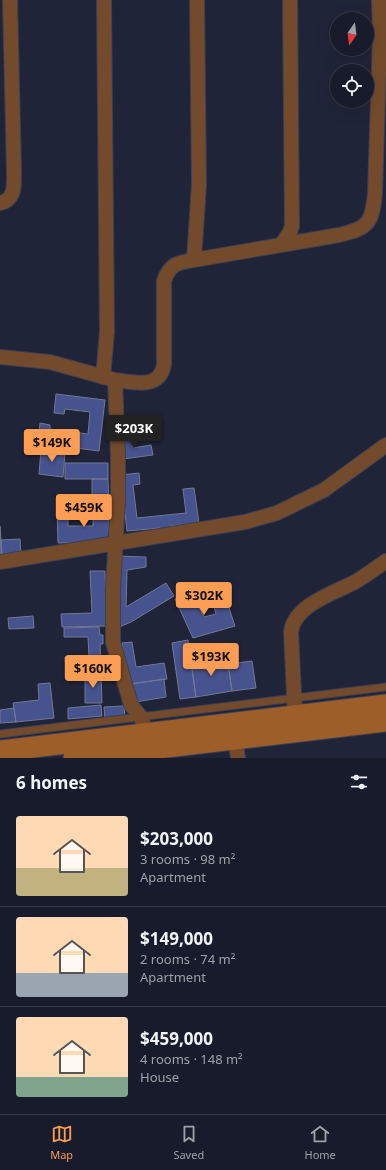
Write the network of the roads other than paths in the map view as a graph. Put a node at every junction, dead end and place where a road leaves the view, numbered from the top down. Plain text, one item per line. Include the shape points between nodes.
1 (10, 0) edge
2 (104, 0) edge
3 (197, 0) edge
4 (290, 0) edge
5 (379, 0) edge
6 (0, 203) edge
7 (282, 244) junction
8 (194, 260) junction
9 (0, 357) edge
10 (109, 378) junction
11 (386, 445) edge
12 (114, 542) junction
13 (386, 561) edge
14 (0, 562) edge
15 (386, 687) edge
16 (386, 705) edge
17 (295, 706) junction
18 (386, 721) edge
19 (144, 725) junction
20 (0, 734) edge
21 (232, 740) edge
22 (0, 751) edge
23 (74, 758) edge

1 - 6 street via 14,171 11,197
2 - 10 street
3 - 8 street via 199,184
4 - 7 street via 292,226
5 - 7 street via 379,74 373,211 364,227 357,231
7 - 8 street
8 - 10 street via 172,266 164,281 162,374 149,382
9 - 10 street via 50,362
10 - 12 street via 118,465
11 - 12 street via 324,490 277,513 245,522
12 - 14 street
12 - 19 street via 113,642 131,705
13 - 17 street via 354,582 322,598 296,617 291,632
15 - 17 lane
16 - 17 main road
17 - 19 lane
17 - 21 main road
18 - 21 main road
19 - 20 lane
19 - 21 main road
19 - 22 main road
21 - 23 main road

